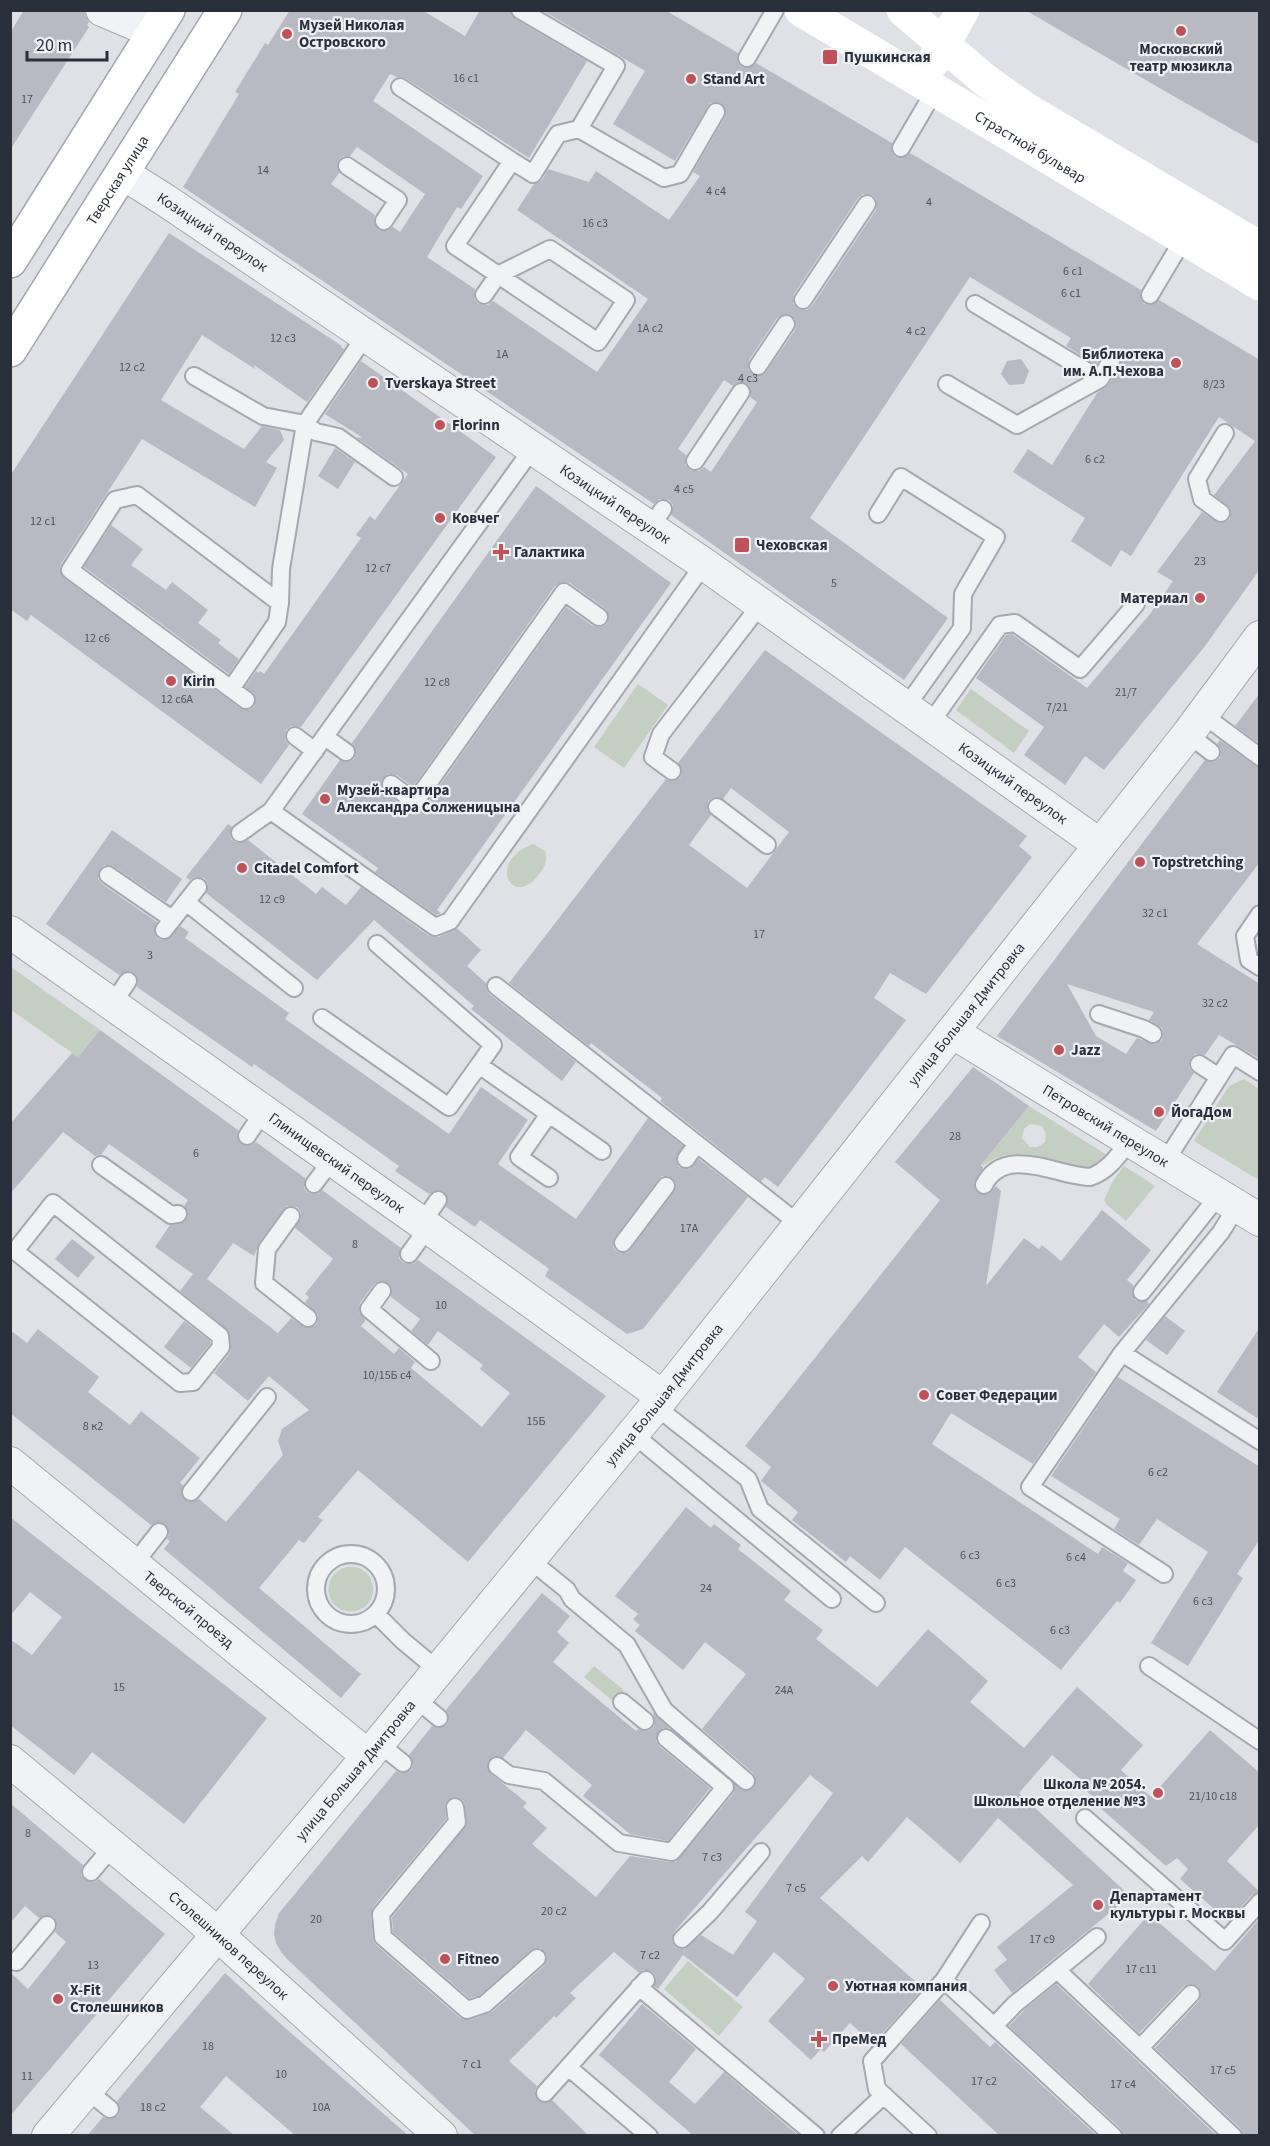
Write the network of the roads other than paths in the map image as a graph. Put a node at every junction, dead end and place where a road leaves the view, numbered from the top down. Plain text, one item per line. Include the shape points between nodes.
1 (102, 10) edge
2 (225, 10) edge
3 (520, 10) edge
4 (774, 10) edge
5 (801, 10) edge
6 (903, 10) edge
7 (963, 10) edge
8 (161, 21) edge
9 (943, 44) junction
10 (747, 58) dead end
11 (928, 86) junction
12 (400, 87) dead end
13 (716, 112) dead end
14 (579, 129) junction
15 (901, 148) dead end
16 (512, 161) junction
17 (347, 166) dead end
18 (122, 173) junction
19 (867, 204) dead end
20 (384, 221) dead end
21 (1184, 238) junction
22 (1256, 238) edge
23 (10, 261) edge
24 (498, 274) junction
25 (1260, 284) edge
26 (484, 295) dead end
27 (1150, 295) dead end
28 (803, 300) dead end
29 (975, 304) dead end
30 (786, 324) dead end
31 (366, 335) junction
32 (10, 350) edge
33 (1111, 361) dead end
34 (758, 366) dead end
35 (194, 376) dead end
36 (1100, 378) junction
37 (947, 384) dead end
38 (741, 392) dead end
39 (305, 424) junction
40 (1225, 433) dead end
41 (533, 448) junction
42 (695, 461) dead end
43 (394, 477) dead end
44 (1221, 513) dead end
45 (878, 514) dead end
46 (704, 564) junction
47 (280, 603) junction
48 (761, 604) junction
49 (1136, 604) dead end
50 (599, 617) dead end
51 (1260, 637) edge
52 (231, 689) junction
53 (246, 700) dead end
54 (917, 716) junction
55 (1200, 733) junction
56 (295, 736) dead end
57 (325, 737) junction
58 (315, 751) junction
59 (346, 752) dead end
60 (1260, 757) edge
61 (672, 771) dead end
62 (391, 784) dead end
63 (717, 807) dead end
64 (271, 811) junction
65 (240, 834) dead end
66 (767, 845) dead end
67 (1100, 845) junction
68 (108, 875) dead end
69 (198, 887) dead end
70 (186, 902) junction
71 (1260, 914) edge
72 (10, 932) edge
73 (377, 944) dead end
74 (1260, 967) edge
75 (496, 986) dead end
76 (294, 988) dead end
77 (1099, 1014) dead end
78 (322, 1018) dead end
79 (952, 1032) junction
80 (1153, 1034) dead end
81 (1199, 1064) dead end
82 (479, 1065) junction
83 (1260, 1072) edge
84 (1219, 1077) junction
85 (549, 1114) junction
86 (1130, 1140) junction
87 (697, 1144) junction
88 (602, 1151) dead end
89 (686, 1159) dead end
90 (1165, 1162) junction
91 (101, 1165) dead end
92 (549, 1178) dead end
93 (984, 1185) dead end
94 (666, 1186) dead end
95 (1238, 1207) edge
96 (178, 1214) dead end
97 (291, 1216) dead end
98 (429, 1217) junction
99 (799, 1224) junction
100 (623, 1243) dead end
101 (13, 1251) edge
102 (409, 1254) dead end
103 (382, 1291) dead end
104 (1142, 1292) dead end
105 (308, 1318) dead end
106 (1122, 1353) junction
107 (431, 1361) dead end
108 (267, 1397) dead end
109 (659, 1402) junction
110 (633, 1434) junction
111 (1260, 1441) edge
112 (10, 1463) edge
113 (191, 1492) dead end
114 (159, 1532) dead end
115 (530, 1560) junction
116 (134, 1564) junction
117 (1164, 1574) dead end
118 (832, 1599) dead end
119 (876, 1603) dead end
120 (376, 1614) junction
121 (1149, 1666) dead end
122 (438, 1670) junction
123 (415, 1698) junction
124 (622, 1702) dead end
125 (439, 1718) dead end
126 (645, 1721) dead end
127 (666, 1738) dead end
128 (1260, 1741) edge
129 (373, 1750) junction
130 (10, 1761) edge
131 (402, 1763) dead end
132 (497, 1766) dead end
133 (746, 1780) dead end
134 (455, 1807) dead end
135 (1085, 1818) dead end
136 (113, 1846) junction
137 (761, 1852) dead end
138 (91, 1872) dead end
139 (1260, 1902) edge
140 (981, 1923) dead end
141 (47, 1925) dead end
142 (218, 1934) junction
143 (1097, 1937) dead end
144 (682, 1939) dead end
145 (537, 1958) dead end
146 (16, 1962) dead end
147 (1057, 1970) junction
148 (944, 1980) junction
149 (1191, 1994) dead end
150 (994, 2026) junction
151 (1140, 2048) junction
152 (568, 2067) junction
153 (544, 2093) dead end
154 (884, 2096) junction
155 (48, 2136) edge
156 (441, 2136) edge
157 (649, 2136) edge
158 (816, 2136) edge
159 (840, 2136) edge
160 (928, 2136) edge
161 (1113, 2136) edge
162 (1233, 2136) edge

1 - 8 street
2 - 18 main road, Тверская улица
3 - 14 lane via 616,66
4 - 10 lane
5 - 11 main road, Страстной бульвар
6 - 9 main road, Страстной бульвар
7 - 9 main road
8 - 23 main road
9 - 11 main road
9 - 22 main road, Страстной бульвар via 1026,109
11 - 15 lane
11 - 21 main road, Страстной бульвар
12 - 16 lane
13 - 14 lane via 680,174 664,178
14 - 16 lane via 558,134 533,174
16 - 24 lane via 455,246
17 - 20 lane via 398,200
18 - 31 street, Козицкий переулок via 331,301
18 - 32 main road, Тверская улица
19 - 28 lane
21 - 25 main road, Страстной бульвар
21 - 27 lane
24 - 24 lane via 550,249 626,300 598,342
24 - 26 lane
29 - 36 lane
30 - 34 lane
31 - 39 lane
31 - 41 street, Козицкий переулок via 433,370
33 - 36 lane
35 - 39 lane via 262,416
36 - 37 lane via 1017,425
38 - 42 lane
39 - 43 lane via 316,432 338,437
39 - 47 lane via 281,568
40 - 44 lane via 1197,479 1202,499
41 - 46 street, Козицкий переулок via 656,518
41 - 57 lane
45 - 54 lane via 901,477 996,537 963,594 962,628
46 - 48 street, Козицкий переулок
46 - 64 lane via 637,644 450,921 435,927
47 - 52 lane via 277,622
47 - 52 lane via 137,495 115,500 70,570
48 - 54 street, Козицкий переулок
48 - 61 lane via 661,734 653,757
49 - 54 lane via 1080,669 1015,623 1000,625
50 - 62 lane via 564,592 415,802
51 - 55 street, улица Большая Дмитровка
52 - 53 lane
54 - 67 street, Козицкий переулок
55 - 60 lane
55 - 67 street, улица Большая Дмитровка
56 - 58 lane
57 - 58 lane
57 - 59 lane
58 - 64 lane
63 - 66 lane
64 - 65 lane
67 - 79 street, улица Большая Дмитровка
68 - 70 lane via 168,925
69 - 70 lane
70 - 76 lane
71 - 74 lane via 1245,936 1250,960
72 - 98 street, Глинищевский переулок via 121,992 256,1124 323,1172
73 - 82 lane via 493,1045
75 - 87 lane
77 - 80 lane
78 - 82 lane via 449,1107
79 - 86 street, Петровский переулок
79 - 99 street, улица Большая Дмитровка
81 - 84 lane
82 - 85 lane via 510,1097
83 - 84 lane via 1233,1055
84 - 90 lane
85 - 88 lane
85 - 92 lane via 519,1157
86 - 90 street, Петровский переулок
86 - 93 lane via 1109,1166 1090,1177 1020,1164 997,1170
87 - 89 lane
87 - 99 lane
90 - 95 street, Петровский переулок
91 - 96 lane via 171,1215
94 - 100 lane
95 - 104 lane
95 - 106 lane
97 - 105 lane via 267,1249 264,1282
98 - 102 lane
98 - 109 street, Глинищевский переулок via 627,1369
99 - 109 street, улица Большая Дмитровка
101 - 101 lane via 180,1383 193,1382 221,1347 220,1336 53,1203
103 - 107 lane via 369,1309
106 - 111 lane
106 - 117 lane via 1030,1487
108 - 113 lane
109 - 110 street, улица Большая Дмитровка
109 - 119 lane via 748,1479 760,1509
110 - 115 street, улица Большая Дмитровка
110 - 118 lane
112 - 116 street, Тверской проезд
114 - 116 lane
115 - 122 street, улица Большая Дмитровка
115 - 133 lane via 627,1645 664,1710
116 - 129 street, Тверской проезд
120 - 120 lane via 386,1589 376,1564 351,1554 326,1564 316,1588 326,1613 351,1624
120 - 122 lane
121 - 128 lane
122 - 123 street, улица Большая Дмитровка
123 - 125 lane
123 - 129 street, улица Большая Дмитровка
124 - 126 lane
127 - 132 lane via 725,1787 672,1852 619,1843 544,1781 509,1776
129 - 131 lane
129 - 142 street, улица Большая Дмитровка
130 - 136 street, Столешников переулок
134 - 145 lane via 457,1822 381,1914 383,1937 467,2010 485,2004
135 - 139 lane via 1225,1941
136 - 138 lane
136 - 142 street, Столешников переулок
137 - 144 lane via 711,1912
140 - 148 lane
141 - 146 lane
142 - 155 street, улица Большая Дмитровка via 98,2100
142 - 156 street, Столешников переулок
143 - 147 lane
147 - 150 lane
147 - 151 lane
148 - 150 lane
148 - 154 lane via 872,2061 877,2089
149 - 151 lane
150 - 161 lane
151 - 162 lane
152 - 153 lane
152 - 157 lane
152 - 158 lane via 643,1983
154 - 159 lane
154 - 160 lane

